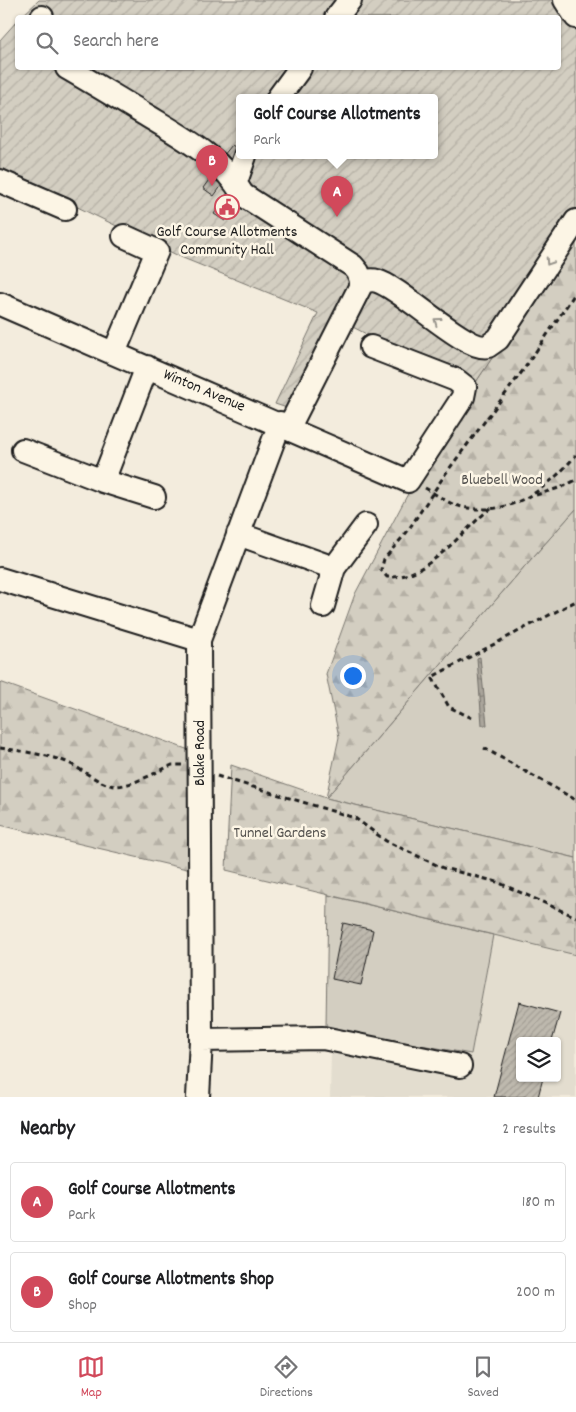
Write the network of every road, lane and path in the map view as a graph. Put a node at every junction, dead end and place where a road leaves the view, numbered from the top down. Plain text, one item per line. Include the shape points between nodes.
1 (350, 0) edge
2 (565, 0) edge
3 (338, 15) edge
4 (576, 17) edge
5 (69, 70) edge
6 (299, 70) edge
7 (281, 94) edge
8 (244, 159) edge
9 (0, 181) edge
10 (236, 182) junction
11 (65, 209) dead end
12 (576, 222) edge
13 (124, 236) dead end
14 (364, 276) junction
15 (576, 292) edge
16 (0, 304) edge
17 (371, 347) dead end
18 (114, 353) junction
19 (147, 367) junction
20 (284, 425) junction
21 (23, 450) dead end
22 (576, 455) edge
23 (576, 480) edge
24 (103, 481) junction
25 (433, 492) junction
26 (533, 496) junction
27 (154, 497) dead end
28 (491, 508) junction
29 (366, 524) dead end
30 (238, 534) junction
31 (334, 568) junction
32 (0, 579) edge
33 (576, 601) edge
34 (323, 606) dead end
35 (199, 640) junction
36 (472, 718) dead end
37 (0, 748) edge
38 (484, 748) dead end
39 (200, 768) junction
40 (576, 800) edge
41 (576, 917) edge
42 (201, 1040) junction
43 (460, 1066) dead end
44 (198, 1097) edge

1 - 3 street
2 - 4 street
5 - 10 street via 194,144
6 - 7 street
8 - 10 street
9 - 11 street
10 - 14 street via 243,195
12 -> 14 street via 498,339 488,346 478,346 453,332 396,291
13 - 18 street via 157,251
14 - 20 street, Blake Road via 356,298
15 - 25 path
16 - 18 street, Winton Avenue
17 - 20 street, Winton Avenue via 456,380 465,387 463,397 408,480
18 - 19 street, Winton Avenue
19 - 20 street, Winton Avenue
19 - 24 street
20 - 30 street, Blake Road
21 - 24 street
22 - 26 path
23 - 26 path
24 - 27 street
25 - 28 path via 453,504 480,510
25 - 28 path via 407,532 384,559 381,570 387,577 400,578 431,562
26 - 28 path
29 - 31 street
30 - 31 street
30 - 35 street, Blake Road
31 - 34 street
32 - 35 street
33 - 36 path via 432,677 449,707
35 - 39 street, Blake Road
37 - 39 path via 64,761 105,785 118,786 172,765
38 - 40 path
39 - 41 path via 355,818 386,841 443,868 497,882
39 - 42 street, Blake Road
42 - 43 street via 323,1038
42 - 44 street, Blake Road

